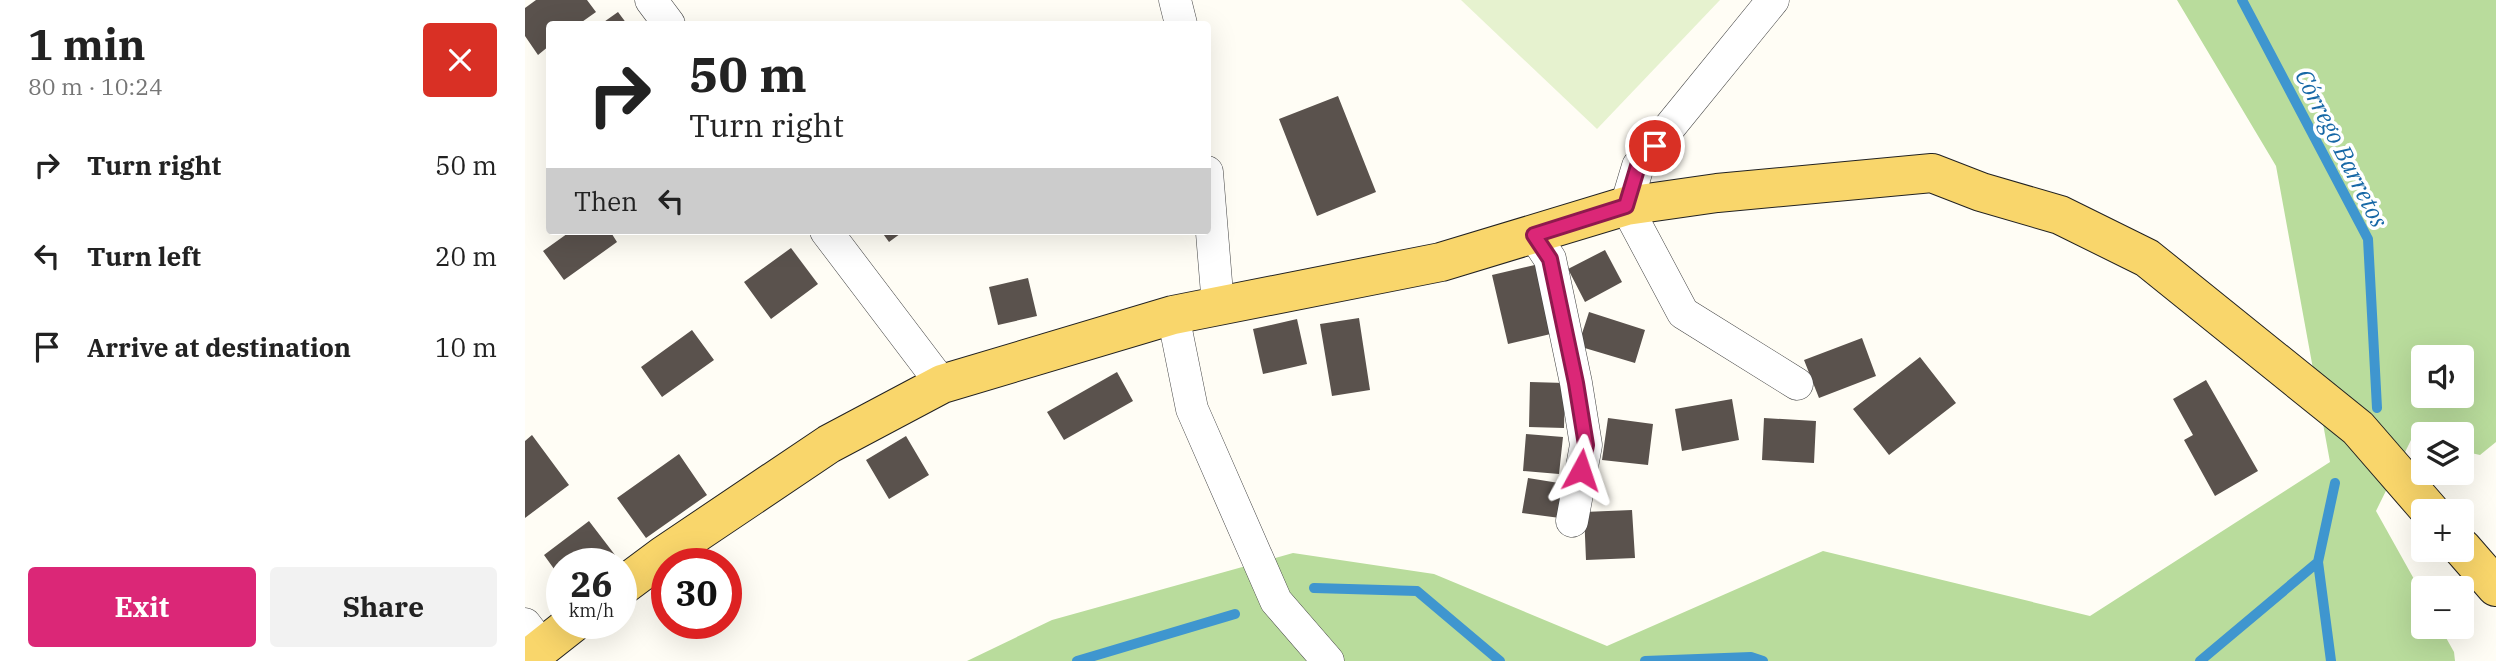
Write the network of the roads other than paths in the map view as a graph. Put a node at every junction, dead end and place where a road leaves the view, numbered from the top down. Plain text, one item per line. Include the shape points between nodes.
1 (651, 0) edge
2 (1175, 0) edge
3 (1773, 0) edge
4 (667, 21) edge
5 (1180, 21) edge
6 (1626, 206) junction
7 (1211, 221) edge
8 (829, 235) edge
9 (1534, 235) junction
10 (1218, 306) junction
11 (1173, 315) junction
12 (943, 384) junction
13 (1797, 384) dead end
14 (2420, 499) edge
15 (1572, 521) dead end
16 (2474, 562) edge
17 (637, 575) edge
18 (2496, 587) edge
19 (1328, 661) edge

1 - 4 street
2 - 5 street
3 - 6 street via 1638,166
6 - 9 main road
6 - 13 street via 1683,313
6 - 14 main road via 1932,173 2060,215 2147,258 2358,428
7 - 10 street
8 - 12 street
9 - 10 main road via 1441,262
9 - 15 street via 1550,259 1586,445
10 - 11 main road
11 - 12 main road
11 - 19 street via 1192,409 1276,601
12 - 17 main road via 829,444
16 - 18 main road

